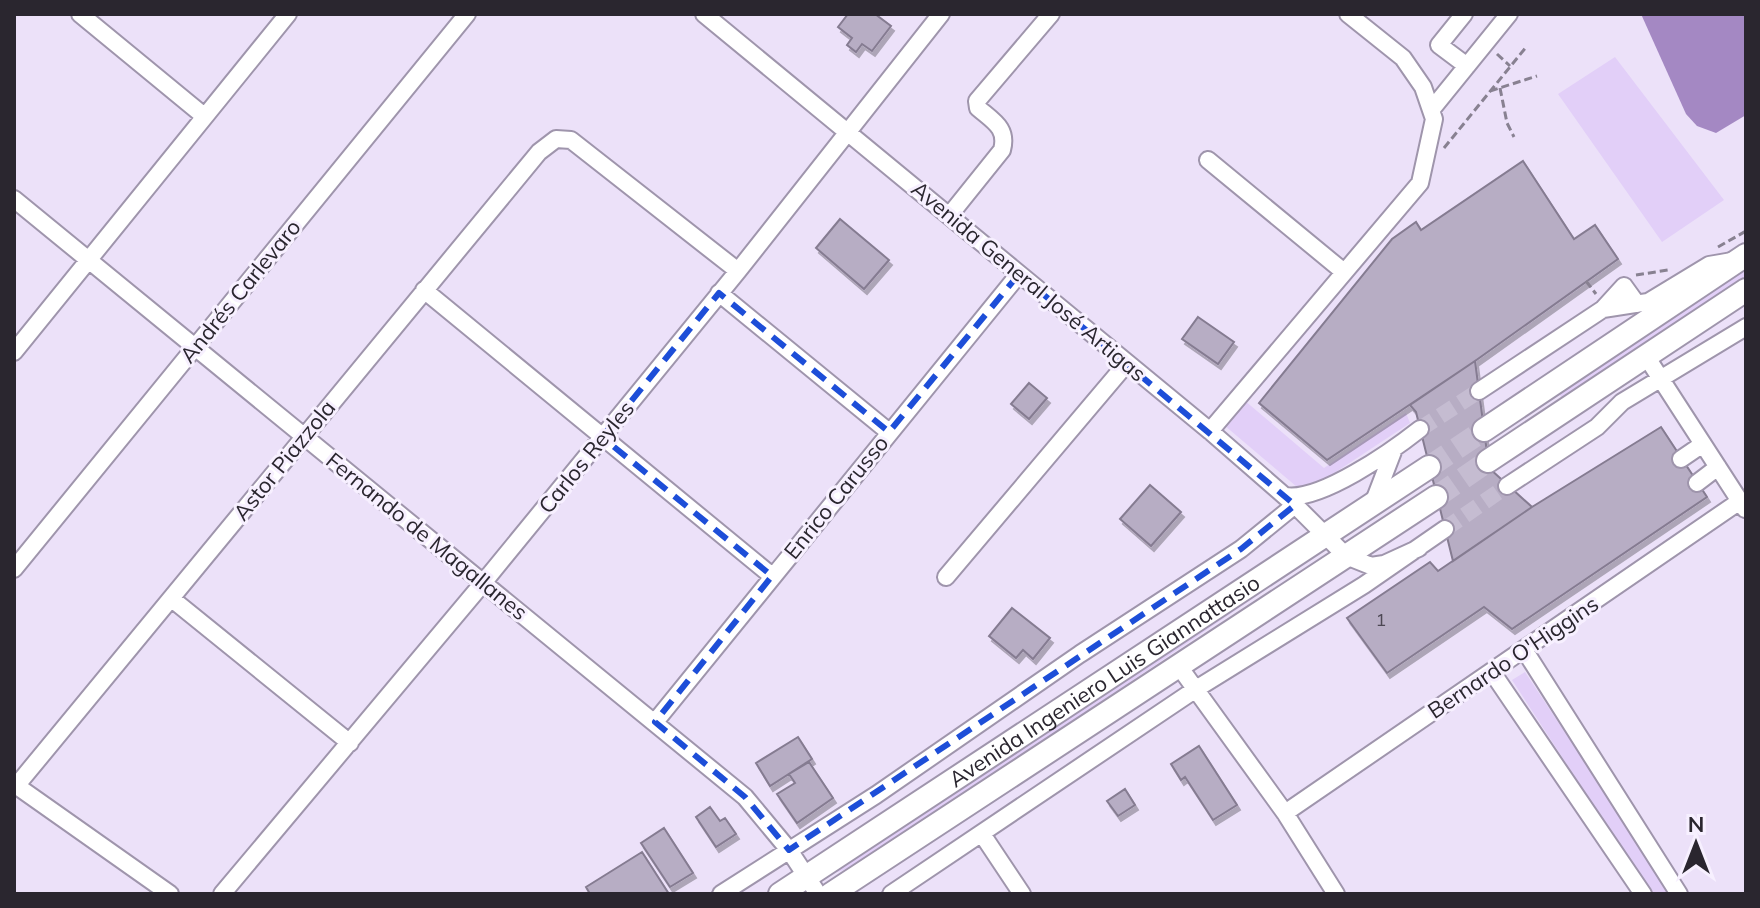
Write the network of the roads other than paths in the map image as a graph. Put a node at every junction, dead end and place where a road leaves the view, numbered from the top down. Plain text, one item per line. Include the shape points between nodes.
1 (80, 14) edge
2 (288, 14) edge
3 (467, 14) edge
4 (704, 14) edge
5 (941, 14) edge
6 (1051, 14) edge
7 (1348, 14) edge
8 (1464, 14) edge
9 (1509, 14) edge
10 (1467, 66) junction
11 (1433, 114) junction
12 (204, 116) junction
13 (847, 130) junction
14 (1208, 160) dead end
15 (14, 199) edge
16 (949, 216) junction
17 (1742, 258) edge
18 (89, 262) junction
19 (738, 271) junction
20 (1344, 272) junction
21 (1019, 274) junction
22 (424, 290) junction
23 (1746, 290) edge
24 (719, 293) junction
25 (1746, 327) edge
26 (195, 347) junction
27 (14, 352) edge
28 (1646, 356) junction
29 (1127, 363) junction
30 (1662, 380) junction
31 (1479, 391) tunnel mouth
32 (1420, 429) tunnel mouth
33 (1484, 430) tunnel mouth
34 (1210, 431) junction
35 (889, 432) junction
36 (304, 436) junction
37 (602, 437) junction
38 (1703, 444) junction
39 (1394, 449) junction
40 (1681, 459) dead end
41 (1488, 461) tunnel mouth
42 (1429, 467) tunnel mouth
43 (1718, 467) junction
44 (1697, 483) dead end
45 (1507, 486) tunnel mouth
46 (1436, 497) tunnel mouth
47 (1290, 501) junction
48 (1374, 501) junction
49 (1743, 506) edge
50 (1445, 529) tunnel mouth
51 (1325, 533) junction
52 (1419, 548) junction
53 (1346, 556) junction
54 (14, 569) edge
55 (772, 576) junction
56 (946, 577) dead end
57 (483, 583) junction
58 (172, 599) junction
59 (1525, 651) junction
60 (1178, 665) junction
61 (1492, 672) junction
62 (1196, 689) junction
63 (655, 722) junction
64 (350, 743) junction
65 (15, 784) edge
66 (876, 795) junction
67 (906, 811) junction
68 (1285, 813) junction
69 (982, 834) junction
70 (789, 850) junction
71 (812, 885) edge
72 (170, 894) edge
73 (222, 894) edge
74 (721, 894) edge
75 (780, 894) edge
76 (831, 894) edge
77 (891, 894) edge
78 (1022, 894) edge
79 (1336, 894) edge
80 (1643, 894) edge
81 (1679, 894) edge

1 - 12 street
2 - 12 street
3 - 26 street, Andrés Carlevaro
4 - 13 street, Avenida General José Artigas
5 - 13 street, Carlos Reyles
6 - 16 street via 977,101 1005,140
7 - 11 street via 1403,58
8 - 10 street via 1439,45
9 - 10 street
10 - 11 street
11 - 20 street via 1420,183
12 - 18 street
13 - 16 street, Avenida General José Artigas
13 - 19 street, Carlos Reyles
14 - 20 street
15 - 18 street, Fernando de Magallanes
16 - 21 street, Avenida General José Artigas
17 - 31 street via 1709,265 1648,302 1600,302
17 - 33 main road
18 - 26 street, Fernando de Magallanes
18 - 27 street
19 - 22 street, Astor Piazzola via 571,140 556,139 539,152
19 - 24 street, Carlos Reyles
20 - 34 street
21 - 29 street, Avenida General José Artigas
21 - 35 street, Enrico Carusso
22 - 36 street, Astor Piazzola
22 - 37 street
23 - 28 main road
24 - 35 street
24 - 37 street, Carlos Reyles
25 - 30 street
26 - 36 street, Fernando de Magallanes
26 - 54 street, Andrés Carlevaro
28 - 30 street
28 - 41 main road
29 - 34 street, Avenida General José Artigas
29 - 56 street
30 - 38 street
30 - 45 street via 1622,402 1597,427
32 - 39 street
34 - 47 street, Avenida General José Artigas
35 - 55 street, Enrico Carusso
36 - 57 street, Fernando de Magallanes
36 - 58 street, Astor Piazzola
37 - 55 street
37 - 57 street, Carlos Reyles
38 - 40 street
38 - 43 street
39 - 47 street
39 - 48 street
42 - 48 main road, Avenida Ingeniero Luis Giannattasio
43 - 44 street
43 - 49 street
46 - 53 main road, Avenida Ingeniero Luis Giannattasio
47 - 51 street, Avenida General José Artigas
47 - 66 street, Avenida Ingeniero Luis Giannattasio via 1241,549
48 - 51 main road, Avenida Ingeniero Luis Giannattasio
49 - 59 street, Bernardo O'Higgins
50 - 52 street
51 - 53 street, Avenida General José Artigas
51 - 67 main road, Avenida Ingeniero Luis Giannattasio
52 - 53 street via 1371,566
52 - 62 street
53 - 60 main road, Avenida Ingeniero Luis Giannattasio
55 - 63 street, Enrico Carusso
57 - 63 street, Fernando de Magallanes
57 - 64 street, Carlos Reyles
58 - 64 street
58 - 65 street, Astor Piazzola
59 - 61 street, Bernardo O'Higgins
59 - 81 street
60 - 62 street
60 - 76 main road, Avenida Ingeniero Luis Giannattasio
61 - 68 street, Bernardo O'Higgins
61 - 80 street
62 - 68 street
62 - 69 street
63 - 70 street, Fernando de Magallanes via 745,797
64 - 73 street, Carlos Reyles
65 - 72 street
66 - 67 street
66 - 70 street, Avenida Ingeniero Luis Giannattasio
67 - 71 main road, Avenida Ingeniero Luis Giannattasio
68 - 79 street
69 - 77 street
69 - 78 street
70 - 71 street, Fernando de Magallanes
70 - 74 street, Avenida Ingeniero Luis Giannattasio
71 - 75 main road, Avenida Ingeniero Luis Giannattasio

